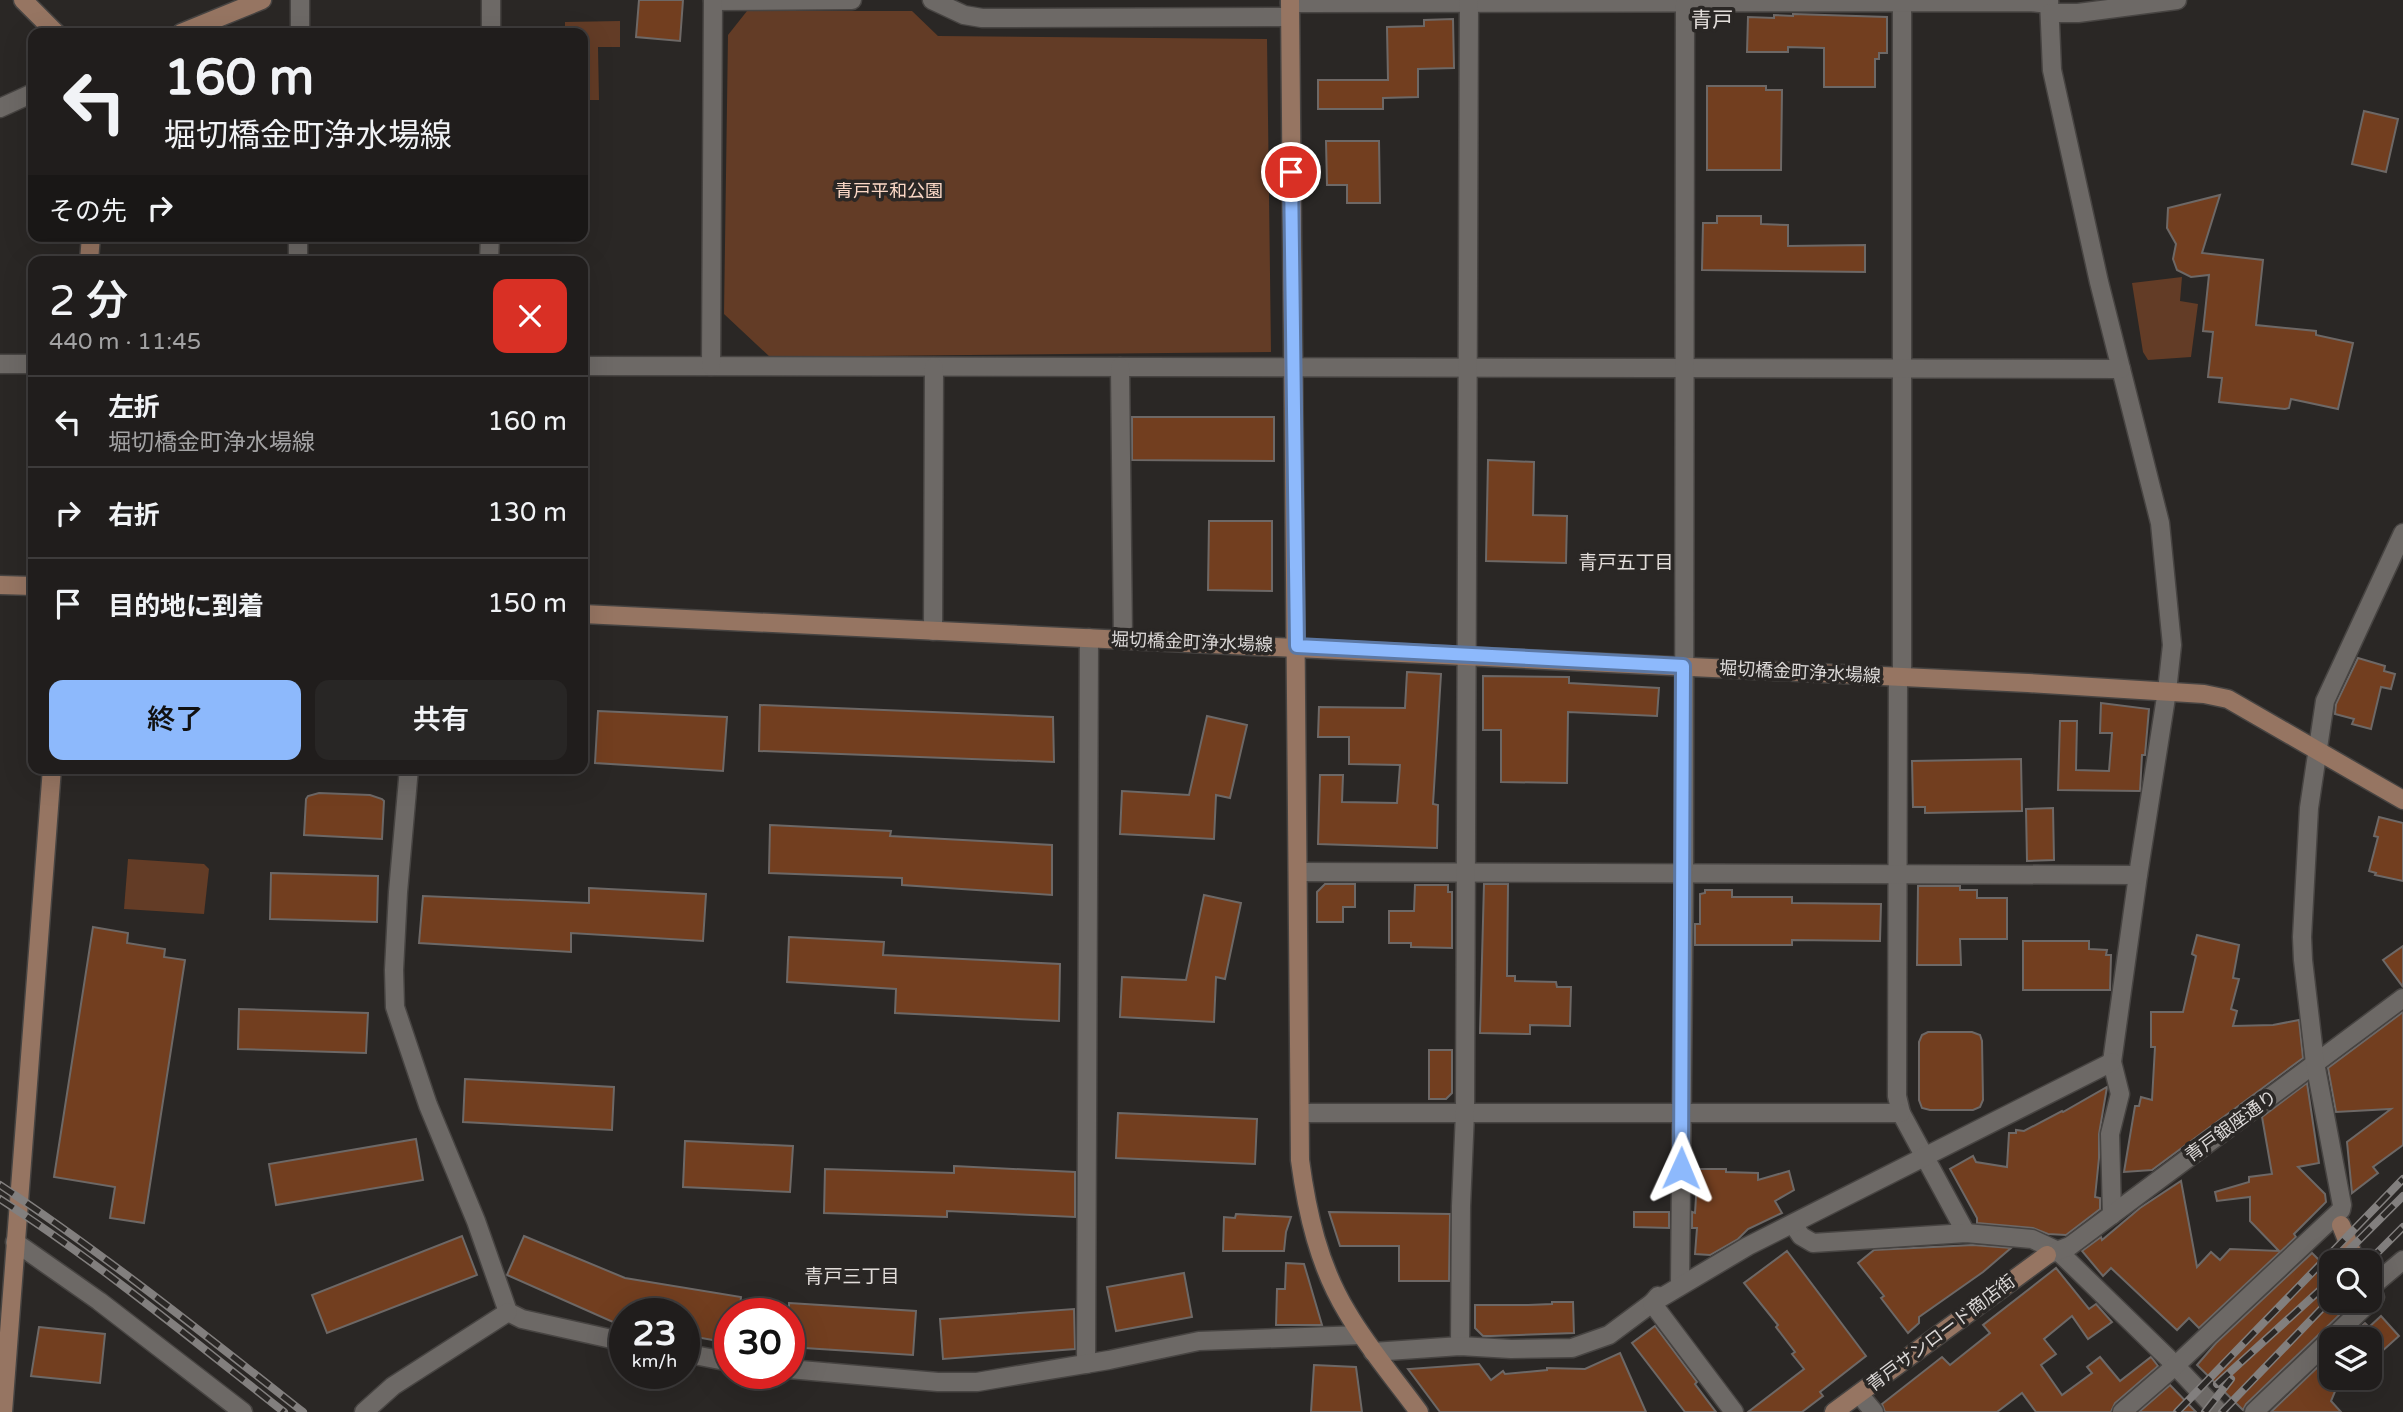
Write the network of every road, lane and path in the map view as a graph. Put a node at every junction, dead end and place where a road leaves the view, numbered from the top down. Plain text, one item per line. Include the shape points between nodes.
1 (23, 0) edge
2 (262, 0) edge
3 (300, 0) edge
4 (491, 0) edge
5 (852, 0) edge
6 (932, 0) edge
7 (2177, 0) edge
8 (713, 1) edge
9 (1469, 1) edge
10 (1902, 1) edge
11 (1685, 2) edge
12 (1290, 6) edge
13 (2050, 6) edge
14 (51, 28) edge
15 (193, 28) edge
16 (300, 28) edge
17 (491, 28) edge
18 (28, 95) edge
19 (0, 108) edge
20 (0, 364) edge
21 (28, 364) edge
22 (588, 366) edge
23 (711, 366) junction
24 (1292, 366) junction
25 (933, 367) junction
26 (1120, 367) junction
27 (1466, 368) junction
28 (1684, 369) junction
29 (2121, 369) junction
30 (1902, 370) junction
31 (2403, 533) edge
32 (0, 585) edge
33 (28, 586) edge
34 (588, 614) edge
35 (933, 631) junction
36 (1089, 638) junction
37 (1123, 639) junction
38 (1297, 646) junction
39 (1466, 655) junction
40 (1683, 666) junction
41 (1900, 678) junction
42 (2167, 691) junction
43 (2317, 751) junction
44 (52, 774) edge
45 (408, 774) edge
46 (2403, 800) edge
47 (1298, 872) junction
48 (1465, 872) junction
49 (1684, 874) junction
50 (1898, 874) junction
51 (2138, 875) junction
52 (2403, 998) edge
53 (2112, 1062) junction
54 (2315, 1063) junction
55 (1300, 1113) junction
56 (1465, 1113) junction
57 (1901, 1113) junction
58 (1682, 1114) junction
59 (1925, 1156) junction
60 (2112, 1215) junction
61 (2338, 1220) junction
62 (1793, 1224) junction
63 (1966, 1233) junction
64 (15, 1242) junction
65 (2351, 1250) edge
66 (2052, 1253) junction
67 (2403, 1260) edge
68 (1680, 1266) junction
69 (2382, 1278) edge
70 (1680, 1285) junction
71 (1652, 1303) junction
72 (508, 1311) junction
73 (5, 1312) edge
74 (2358, 1313) edge
75 (1361, 1335) junction
76 (609, 1338) edge
77 (1460, 1346) junction
78 (1373, 1352) junction
79 (1086, 1364) junction
80 (2175, 1366) junction
81 (805, 1370) edge
82 (3, 1379) edge
83 (1859, 1394) junction
84 (3, 1412) edge
85 (243, 1412) edge
86 (364, 1412) edge
87 (1419, 1412) edge
88 (1734, 1412) edge
89 (1834, 1412) edge
90 (1874, 1412) edge
91 (2122, 1412) edge
92 (2219, 1412) edge
93 (2254, 1412) edge

1 - 14 street
2 - 15 street
3 - 16 street
4 - 17 street
5 - 8 street
6 - 12 street via 982,18
7 - 13 street via 2078,13
8 - 23 street
9 - 11 street
9 - 12 street
9 - 27 street
10 - 11 street
10 - 13 street
10 - 30 street
11 - 28 street
12 - 24 street
13 - 29 street via 2052,69
18 - 19 street
20 - 21 street
22 - 23 street
23 - 25 street
24 - 26 street
24 - 27 street
24 - 38 street
25 - 26 street
25 - 35 street
26 - 37 street
27 - 28 street
27 - 39 street
28 - 30 street
28 - 40 street
29 - 30 street
29 - 42 street via 2160,523 2172,645
30 - 41 street
31 - 43 street via 2325,701
32 - 33 street
34 - 35 street, 堀切橋金町浄水場線
35 - 36 street, 堀切橋金町浄水場線
36 - 37 street, 堀切橋金町浄水場線
36 - 79 street
37 - 38 street, 堀切橋金町浄水場線
38 - 39 street, 堀切橋金町浄水場線
38 - 47 street
39 - 40 street, 堀切橋金町浄水場線
39 - 48 street
40 - 41 street, 堀切橋金町浄水場線
40 - 49 street
41 - 42 street, 堀切橋金町浄水場線
41 - 50 street
42 - 43 street, 堀切橋金町浄水場線 via 2228,699
42 - 51 street
43 - 46 street, 堀切橋金町浄水場線
43 - 54 street via 2302,937
44 - 64 street
45 - 72 street via 398,892 395,1007
47 - 48 street
47 - 55 street
48 - 49 street
48 - 56 street
49 - 50 street
49 - 58 street
50 - 51 street
50 - 57 street via 1897,1096
51 - 53 street
52 - 54 street, 青戸銀座通り
53 - 59 street
53 - 60 street via 2120,1094 2110,1134
54 - 60 street, 青戸銀座通り
54 - 61 street via 2342,1205
55 - 56 street
55 - 75 street via 1306,1204 1325,1267
56 - 58 street
56 - 77 street
57 - 58 street
57 - 59 street
58 - 68 street
59 - 62 street
59 - 63 street
60 - 66 street, 青戸銀座通り via 2070,1246
61 - 65 street
61 - 80 street
62 - 63 street via 1813,1243
62 - 70 street
63 - 66 street via 2023,1236
64 - 73 street
64 - 85 street
66 - 80 street
66 - 83 street, 青戸サンロード商店街
67 - 69 street
68 - 70 street
68 - 71 street
70 - 71 street
71 - 77 street via 1609,1335 1572,1348
71 - 88 street
72 - 76 street via 522,1319
72 - 86 street via 393,1386
73 - 82 street
74 - 93 street
75 - 78 street
75 - 79 street via 1199,1341
77 - 78 street
78 - 87 street
79 - 81 street via 976,1382
80 - 91 street
80 - 92 street
82 - 84 street
83 - 89 street, 青戸サンロード商店街
83 - 90 street

